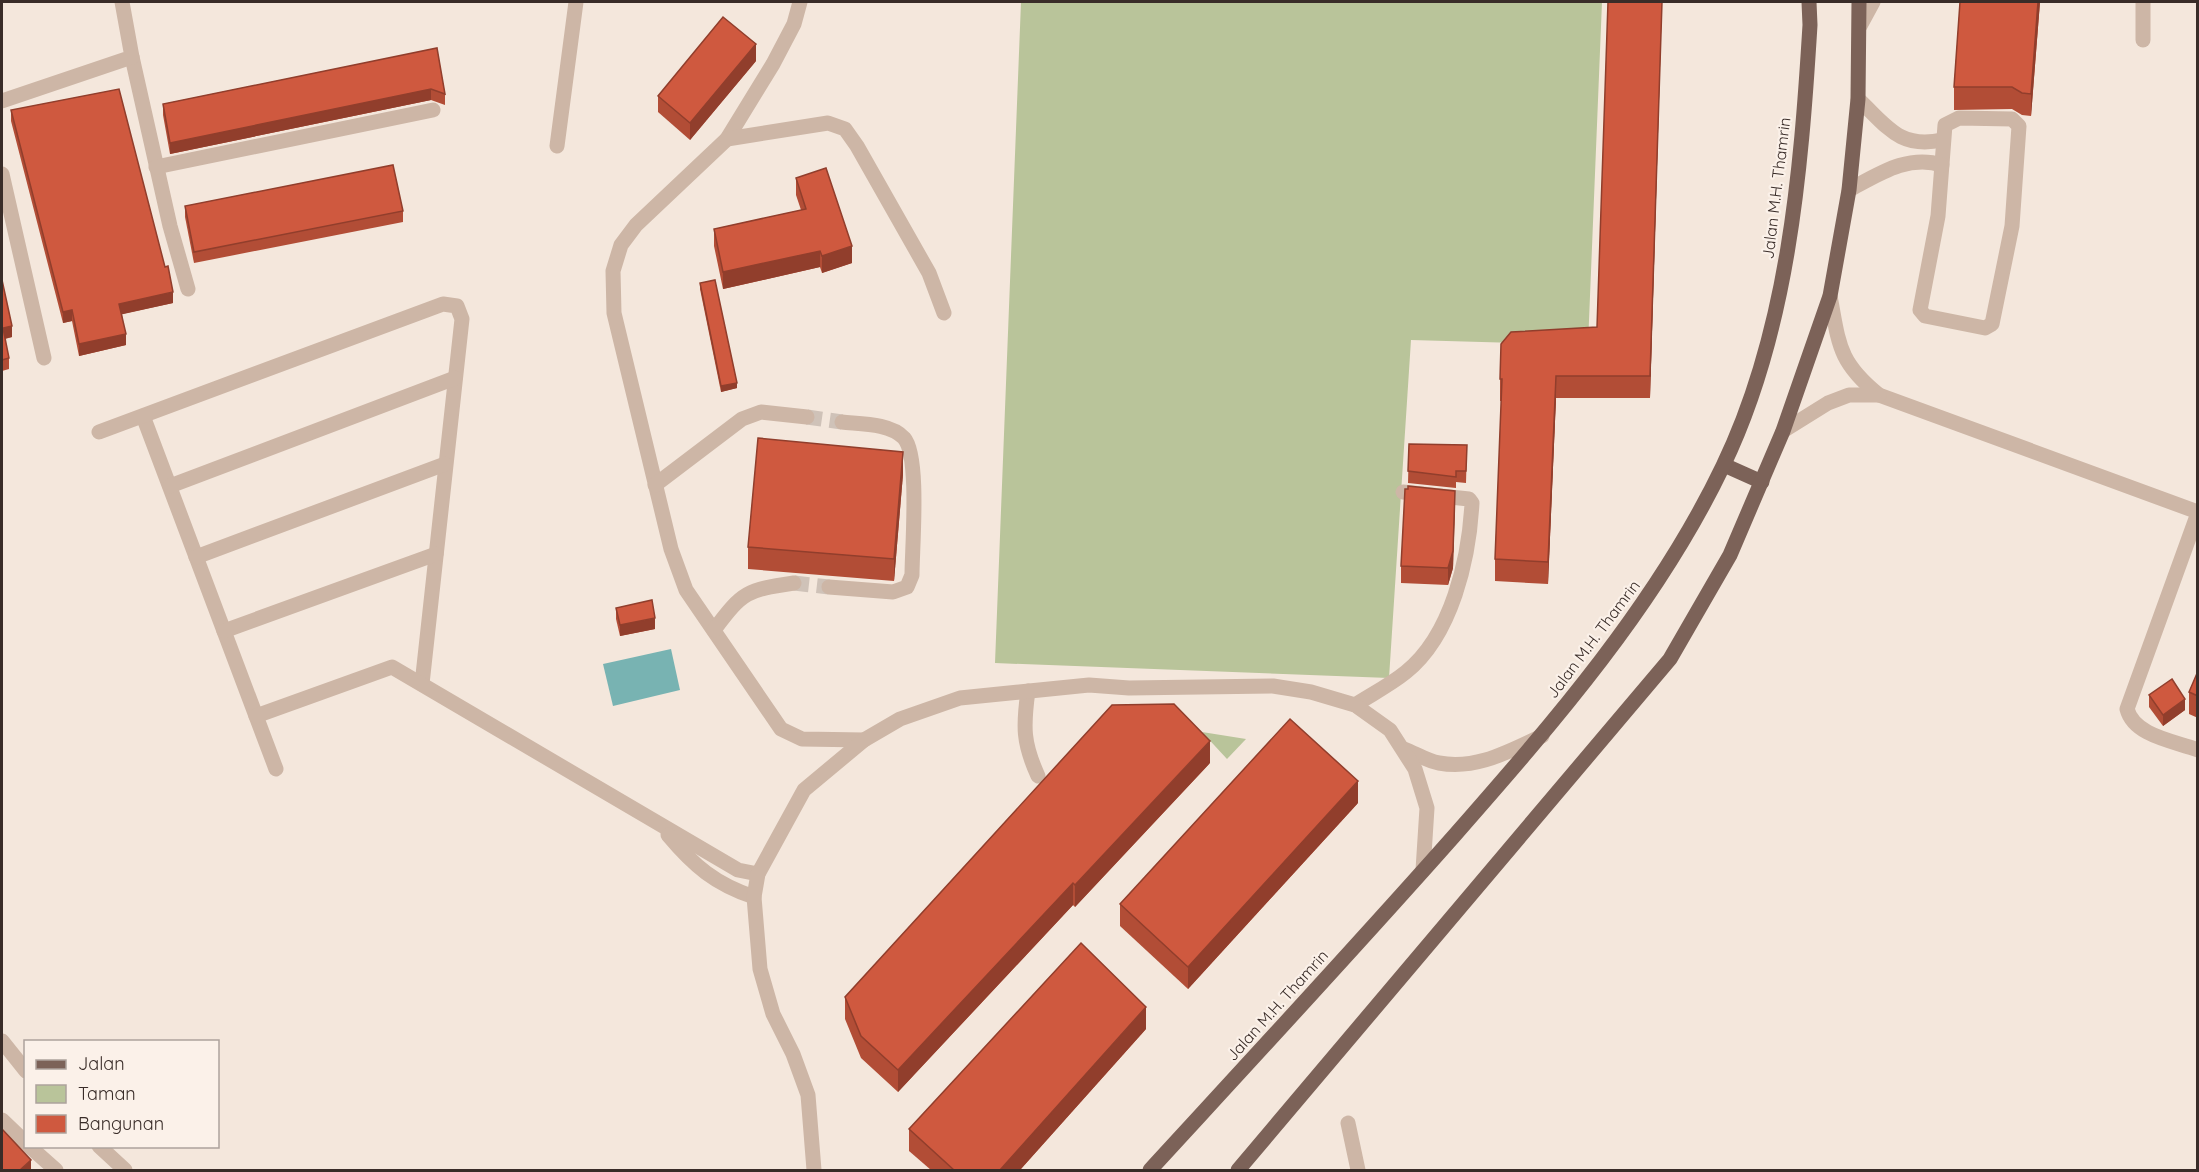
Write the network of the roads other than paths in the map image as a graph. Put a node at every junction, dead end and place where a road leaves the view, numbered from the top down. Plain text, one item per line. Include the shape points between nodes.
1 (122, 2) edge
2 (576, 2) edge
3 (800, 2) edge
4 (1809, 2) edge
5 (1859, 2) edge
6 (1873, 2) edge
7 (2143, 2) edge
8 (1860, 26) junction
9 (2143, 40) dead end
10 (132, 57) junction
11 (1858, 99) junction
12 (2, 101) edge
13 (433, 110) dead end
14 (727, 140) junction
15 (1942, 140) junction
16 (557, 146) dead end
17 (1942, 165) junction
18 (156, 167) junction
19 (2, 174) edge
20 (1849, 190) junction
21 (188, 289) dead end
22 (1830, 296) junction
23 (944, 314) dead end
24 (44, 358) dead end
25 (455, 378) junction
26 (1879, 394) junction
27 (143, 416) junction
28 (807, 417) tunnel mouth
29 (842, 422) tunnel mouth
30 (1783, 431) junction
31 (99, 432) dead end
32 (445, 464) junction
33 (1724, 465) junction
34 (1762, 482) junction
35 (655, 484) junction
36 (170, 486) junction
37 (1403, 492) edge
38 (2198, 513) edge
39 (436, 554) junction
40 (196, 557) junction
41 (794, 583) tunnel mouth
42 (829, 587) tunnel mouth
43 (714, 630) junction
44 (224, 631) junction
45 (422, 684) junction
46 (1028, 691) junction
47 (1355, 705) junction
48 (256, 716) junction
49 (1543, 735) junction
50 (864, 740) junction
51 (1404, 749) junction
52 (2198, 750) edge
53 (276, 769) dead end
54 (1038, 776) dead end
55 (660, 826) junction
56 (1423, 870) junction
57 (758, 874) junction
58 (754, 897) junction
59 (2, 1041) edge
60 (24, 1068) edge
61 (2, 1120) edge
62 (1348, 1124) dead end
63 (24, 1141) edge
64 (31, 1148) edge
65 (101, 1148) edge
66 (56, 1170) edge
67 (125, 1170) edge
68 (814, 1170) edge
69 (1150, 1170) edge
70 (1238, 1170) edge
71 (1358, 1170) edge

1 - 10 street
2 - 16 street
3 - 14 street via 794,24 773,64
4 - 33 main road, Jalan M.H. Thamrin via 1798,182 1784,268 1757,377
5 - 8 main road
6 - 8 street
7 - 9 street
8 - 11 main road
10 - 12 street
10 - 18 street
11 - 15 street via 1901,140
11 - 20 main road
13 - 18 street
14 - 23 street via 828,123 845,129 930,273
14 - 35 street via 636,225 621,245 613,271 614,313
15 - 17 street
15 - 17 street via 1945,124 1953,119 2012,119 2019,126 2012,226 1992,324 1985,328 1925,316 1920,310 1938,216
17 - 20 street via 1902,164
18 - 21 street
19 - 24 street
20 - 22 main road
22 - 26 street via 1840,347 1856,377
22 - 30 main road
25 - 27 street via 462,319 457,306 442,304
25 - 32 street
25 - 36 street
26 - 30 street via 1849,395 1828,403
26 - 38 street
27 - 31 street
27 - 36 street
28 - 35 street via 761,412 742,419
29 - 42 street via 886,428 904,438 913,457 912,575 907,587 893,592
30 - 34 main road
32 - 39 street
32 - 40 street
33 - 34 main road
33 - 49 main road, Jalan M.H. Thamrin via 1662,575
34 - 70 main road via 1730,555 1670,659
35 - 43 street via 686,590
36 - 40 street
37 - 47 street via 1469,499 1472,503 1461,580 1434,637 1407,671
38 - 52 street via 2127,709 2130,720 2139,728
39 - 44 street
39 - 45 street
40 - 44 street
41 - 43 street via 753,590 733,605
43 - 50 street via 782,729 802,739
44 - 48 street
45 - 48 street via 392,666
45 - 55 street
46 - 47 street via 1089,686 1273,686
46 - 50 street via 960,698 900,718
46 - 54 street via 1023,726
47 - 51 street via 1390,730
48 - 53 street
49 - 51 street via 1491,759 1468,764 1438,763
49 - 56 main road, Jalan M.H. Thamrin
50 - 57 street via 804,790
51 - 56 street via 1427,808
55 - 57 street via 738,870
55 - 58 street via 692,864 730,889
56 - 69 main road, Jalan M.H. Thamrin
57 - 58 street
58 - 68 street via 760,969 773,1014 808,1095
59 - 60 street
61 - 63 street
62 - 71 street
64 - 66 street
65 - 67 street

